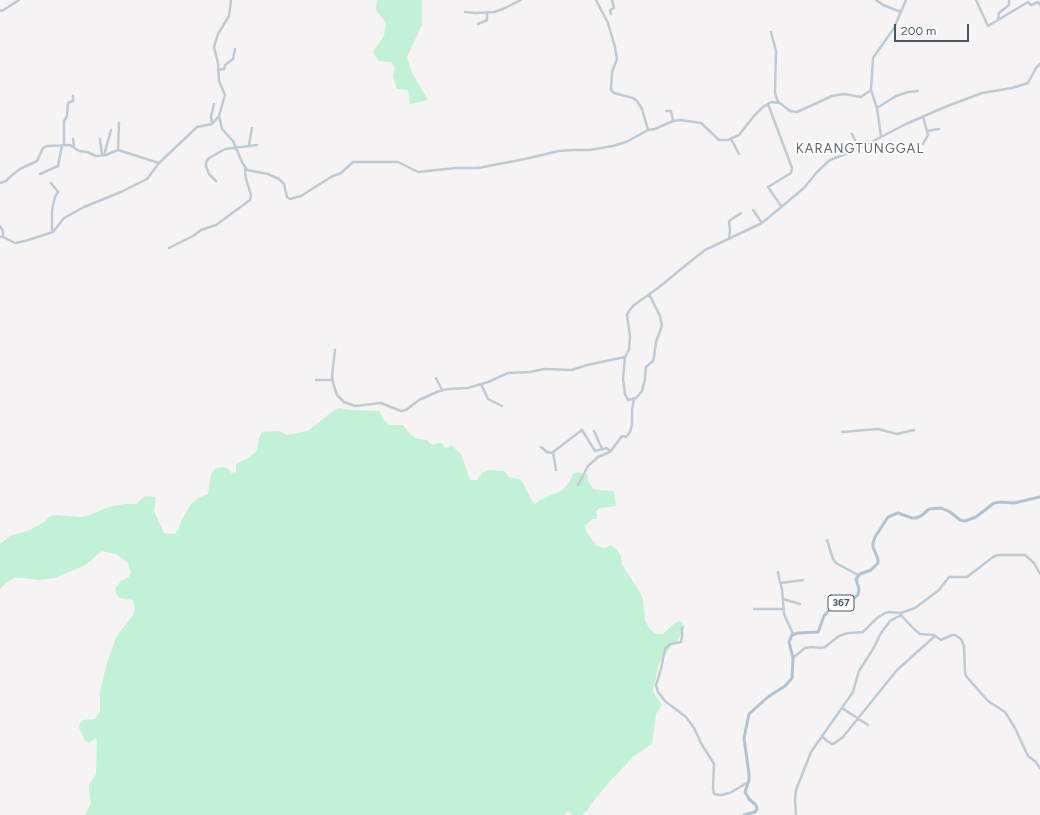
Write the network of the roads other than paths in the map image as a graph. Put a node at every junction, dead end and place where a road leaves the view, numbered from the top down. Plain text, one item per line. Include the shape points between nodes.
1 (19, 0) edge
2 (231, 0) edge
3 (521, 0) edge
4 (596, 0) edge
5 (612, 0) edge
6 (876, 0) edge
7 (906, 0) edge
8 (976, 0) edge
9 (1009, 0) edge
10 (1040, 5) edge
11 (0, 10) edge
12 (465, 12) dead end
13 (901, 12) junction
14 (487, 13) junction
15 (611, 14) dead end
16 (998, 20) junction
17 (478, 24) dead end
18 (770, 32) dead end
19 (235, 49) dead end
20 (1040, 64) edge
21 (218, 70) junction
22 (872, 90) junction
23 (918, 91) dead end
24 (74, 96) dead end
25 (778, 102) junction
26 (214, 104) dead end
27 (768, 104) junction
28 (877, 108) junction
29 (666, 111) dead end
30 (219, 116) junction
31 (923, 116) junction
32 (673, 122) junction
33 (119, 124) dead end
34 (212, 124) junction
35 (252, 128) dead end
36 (939, 129) dead end
37 (111, 130) dead end
38 (648, 130) junction
39 (927, 131) junction
40 (852, 134) dead end
41 (881, 136) junction
42 (73, 139) dead end
43 (100, 139) dead end
44 (731, 139) junction
45 (924, 144) dead end
46 (63, 145) junction
47 (249, 145) junction
48 (257, 145) dead end
49 (74, 147) junction
50 (236, 147) junction
51 (859, 149) junction
52 (118, 150) junction
53 (739, 154) dead end
54 (103, 155) junction
55 (159, 162) junction
56 (245, 169) junction
57 (40, 174) dead end
58 (216, 181) dead end
59 (51, 183) dead end
60 (0, 184) edge
61 (781, 206) junction
62 (753, 210) dead end
63 (741, 213) dead end
64 (762, 223) junction
65 (0, 226) edge
66 (53, 232) junction
67 (2, 237) edge
68 (729, 239) junction
69 (170, 248) dead end
70 (649, 294) junction
71 (335, 350) dead end
72 (625, 357) junction
73 (436, 378) dead end
74 (316, 380) dead end
75 (332, 380) junction
76 (481, 384) junction
77 (442, 390) junction
78 (634, 399) junction
79 (502, 406) dead end
80 (914, 430) dead end
81 (594, 431) dead end
82 (842, 432) dead end
83 (541, 447) dead end
84 (602, 449) junction
85 (553, 452) junction
86 (610, 452) junction
87 (556, 470) dead end
88 (578, 485) dead end
89 (1040, 497) edge
90 (827, 540) dead end
91 (778, 572) dead end
92 (1040, 574) edge
93 (858, 575) junction
94 (803, 580) dead end
95 (781, 583) junction
96 (783, 598) junction
97 (800, 604) dead end
98 (754, 608) dead end
99 (784, 609) junction
100 (900, 614) junction
101 (682, 628) dead end
102 (793, 634) junction
103 (935, 636) junction
104 (793, 658) junction
105 (842, 708) junction
106 (858, 718) junction
107 (868, 725) dead end
108 (822, 736) junction
109 (1040, 768) edge
110 (749, 782) junction
111 (744, 815) edge
112 (796, 815) edge

1 - 11 street via 2,12
2 - 21 street via 229,16 218,34 214,47
3 - 14 street
4 - 38 street via 608,23 615,47 617,59 612,72 611,90 637,101
5 - 15 street via 614,8 610,10
6 - 13 street
7 - 13 street
8 - 16 street via 988,25
9 - 16 street via 1009,5 1000,12
10 - 16 street via 1038,2 1032,5 1028,2
12 - 14 street
13 - 22 street via 890,36 874,56
14 - 17 street via 487,20
18 - 25 street via 776,54 775,92
19 - 21 street via 233,59 224,69
20 - 31 street via 1028,83 982,93
21 - 30 street via 225,94
22 - 25 street via 861,97 844,94 832,96 797,112 792,112
22 - 28 street
23 - 28 street via 901,94
24 - 46 street via 73,101 68,104 64,120
25 - 27 street
26 - 34 street
27 - 44 street via 754,116 741,133
27 - 61 street via 792,168 791,173 768,188
28 - 41 street
29 - 32 street via 672,111
30 - 34 street
30 - 50 street via 222,129
31 - 39 street
31 - 41 street
32 - 38 street
32 - 44 street via 698,122 719,140
33 - 52 street
34 - 55 street via 197,127
35 - 47 street
36 - 39 street
37 - 54 street
38 - 56 street via 613,146 559,151 478,168 418,172 398,162 353,162 341,173 290,200 280,179
39 - 45 street via 928,137
40 - 51 street
41 - 51 street
42 - 49 street
43 - 54 street
44 - 53 street
46 - 49 street
46 - 57 street via 58,166
46 - 60 street via 44,146 37,161 20,169
47 - 48 street
47 - 50 street
49 - 54 street via 96,156
50 - 56 street
50 - 58 street via 222,150 206,162 208,173
51 - 61 street via 830,160 804,188
52 - 54 street
52 - 55 street
55 - 66 street via 147,179 64,218
56 - 69 street via 250,200 216,225 201,230
59 - 66 street via 58,192 52,210
61 - 64 street
62 - 64 street
63 - 68 street via 729,221
64 - 68 street
65 - 67 street via 3,231
66 - 67 street via 15,243
68 - 70 street via 705,250
70 - 72 street via 628,313 630,336 629,350
70 - 78 street via 662,326 653,361 646,366 643,388
71 - 75 street
72 - 76 street via 572,370 544,369 508,373
72 - 78 street via 625,394 627,400
73 - 77 street
74 - 75 street
75 - 77 street via 339,397 355,406 381,403 404,410
76 - 77 street
76 - 79 street via 488,399
78 - 86 street via 630,432 626,437 622,436
80 - 82 street via 898,434 878,429
81 - 84 street
83 - 85 street via 547,452
84 - 85 street via 595,451 582,430
84 - 86 street via 606,448
85 - 87 street
86 - 88 street via 598,457 588,466
89 - 93 main road via 1014,503 994,503 976,517 965,521 941,508 929,509 916,518 892,514 873,543 878,563 869,571
90 - 93 street via 836,563
91 - 95 street
92 - 100 street via 1032,560 1025,555 998,555 967,577 950,577 942,588 920,605
93 - 102 main road, 367 via 855,580 859,589 858,595 830,609 824,616 820,632
94 - 95 street
95 - 96 street
96 - 97 street
96 - 99 street
98 - 99 street
99 - 102 street via 785,618
100 - 103 street via 918,633
100 - 104 street via 885,613 863,632 839,636 821,648 805,648
100 - 105 street via 890,621 881,633 859,671 853,692
101 - 110 street via 681,642 665,648 656,685 658,692 664,701 686,717 714,764 714,794 730,792
102 - 104 main road via 789,642
103 - 106 street via 897,670
103 - 109 street via 942,640 955,635 961,639 964,646 966,676 988,701 1004,712 1028,756
104 - 110 main road via 793,676 790,681 749,714 744,738
105 - 106 street
105 - 108 street
106 - 107 street
106 - 108 street via 834,744
108 - 112 street via 811,752 798,784
110 - 111 main road via 746,794 756,805 757,810

